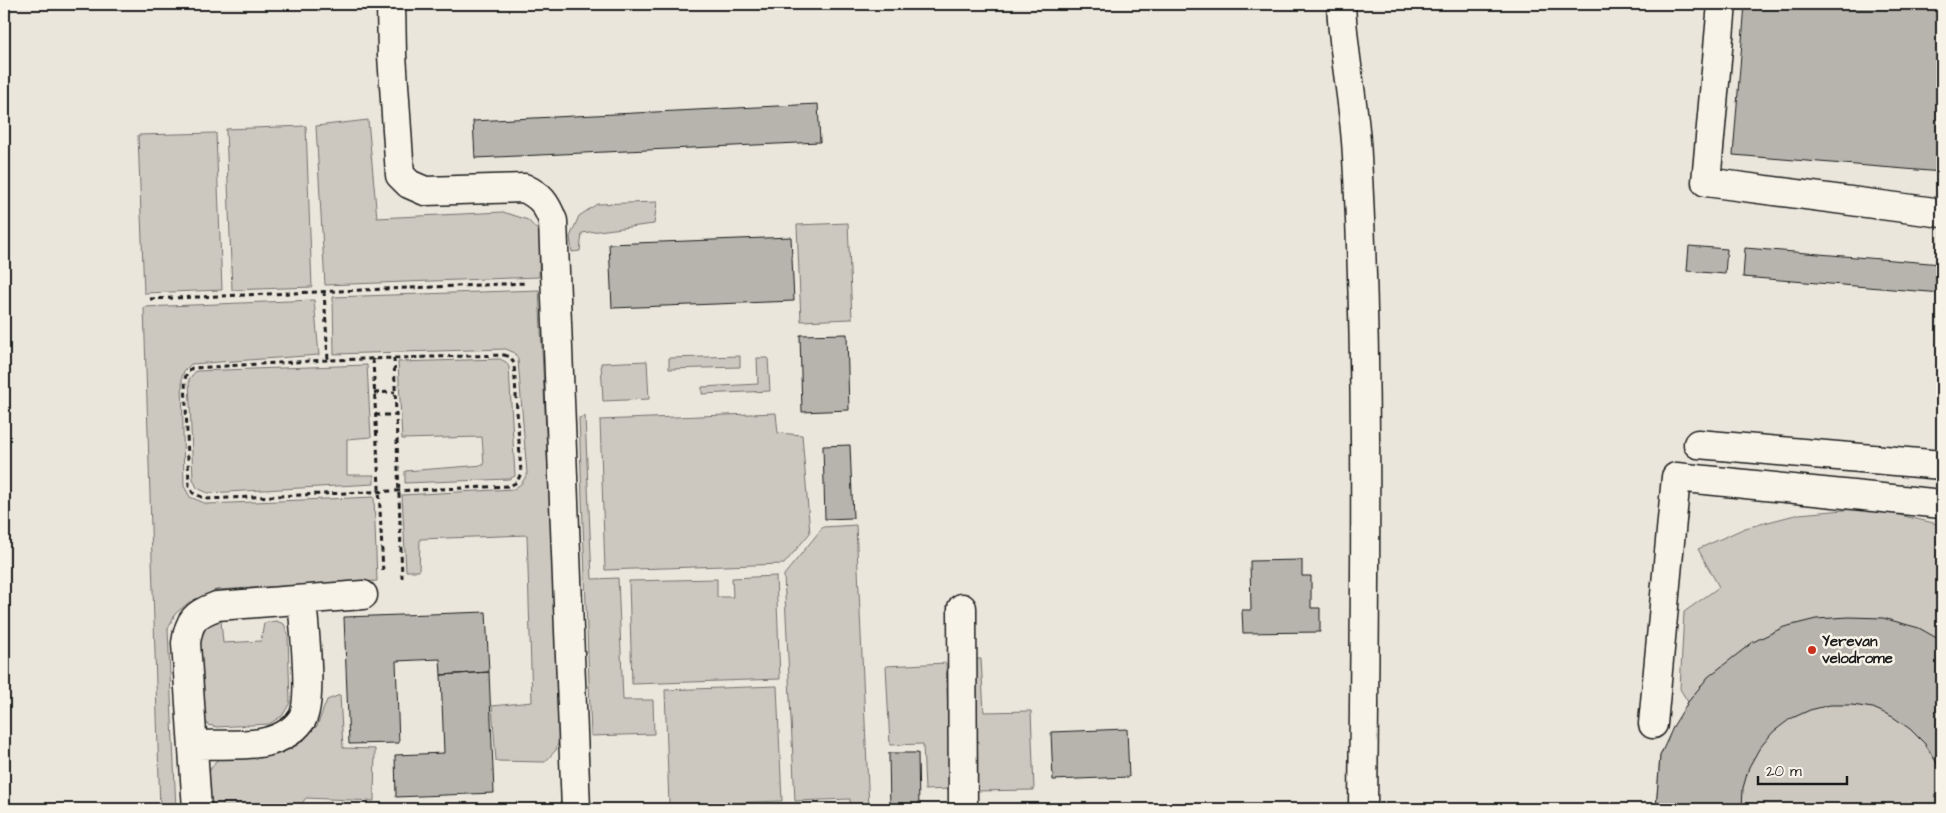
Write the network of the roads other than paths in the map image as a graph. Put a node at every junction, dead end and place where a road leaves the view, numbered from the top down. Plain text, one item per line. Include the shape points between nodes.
1 (392, 4) edge
2 (1341, 4) edge
3 (1722, 4) edge
4 (1942, 213) edge
5 (1698, 444) dead end
6 (1942, 466) edge
7 (1942, 504) edge
8 (373, 587) road end
9 (302, 600) junction
10 (962, 608) dead end
11 (1653, 724) dead end
12 (194, 745) junction
13 (197, 809) edge
14 (576, 809) edge
15 (963, 809) edge
16 (1363, 809) edge

1 - 14 lane via 400,175 409,184 425,191 524,188 535,193 546,205 553,221
2 - 16 lane via 1357,155 1364,328
3 - 4 lane via 1706,182
5 - 6 lane
7 - 11 lane via 1676,477
8 - 9 lane
9 - 12 lane via 308,699 302,718 293,729 276,739 260,743
9 - 12 lane via 217,606 194,618 188,628 186,643
10 - 15 lane
12 - 13 lane

